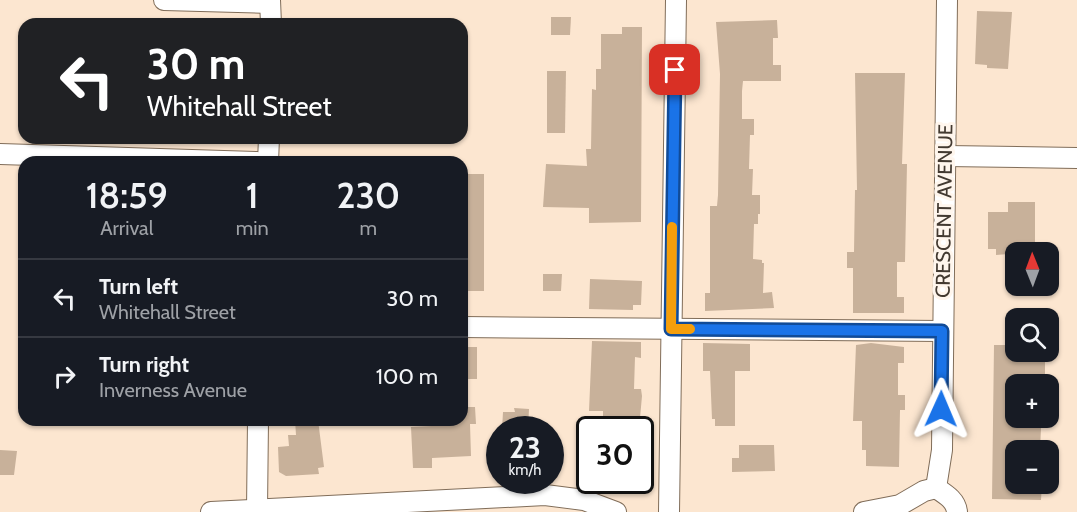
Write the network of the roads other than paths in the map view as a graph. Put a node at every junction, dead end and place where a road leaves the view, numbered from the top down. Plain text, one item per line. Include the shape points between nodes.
1 (164, 0) edge
2 (676, 0) edge
3 (947, 0) edge
4 (270, 1) edge
5 (271, 18) edge
6 (0, 154) edge
7 (64, 156) edge
8 (946, 156) junction
9 (1077, 158) edge
10 (468, 327) edge
11 (671, 329) junction
12 (942, 331) junction
13 (258, 426) edge
14 (936, 488) junction
15 (257, 510) junction
16 (211, 512) edge
17 (616, 512) edge
18 (669, 512) edge
19 (864, 512) edge
20 (957, 512) edge

1 - 4 street
2 - 11 street
3 - 8 street, CRESCENT AVENUE
4 - 5 street
6 - 7 street
8 - 9 street
8 - 12 street, CRESCENT AVENUE
10 - 11 street
11 - 12 street
11 - 18 street
12 - 14 street, CRESCENT AVENUE via 942,450
13 - 15 street
14 - 19 street via 900,505
14 - 20 street via 948,496
15 - 16 street
15 - 17 street via 545,495 584,500

